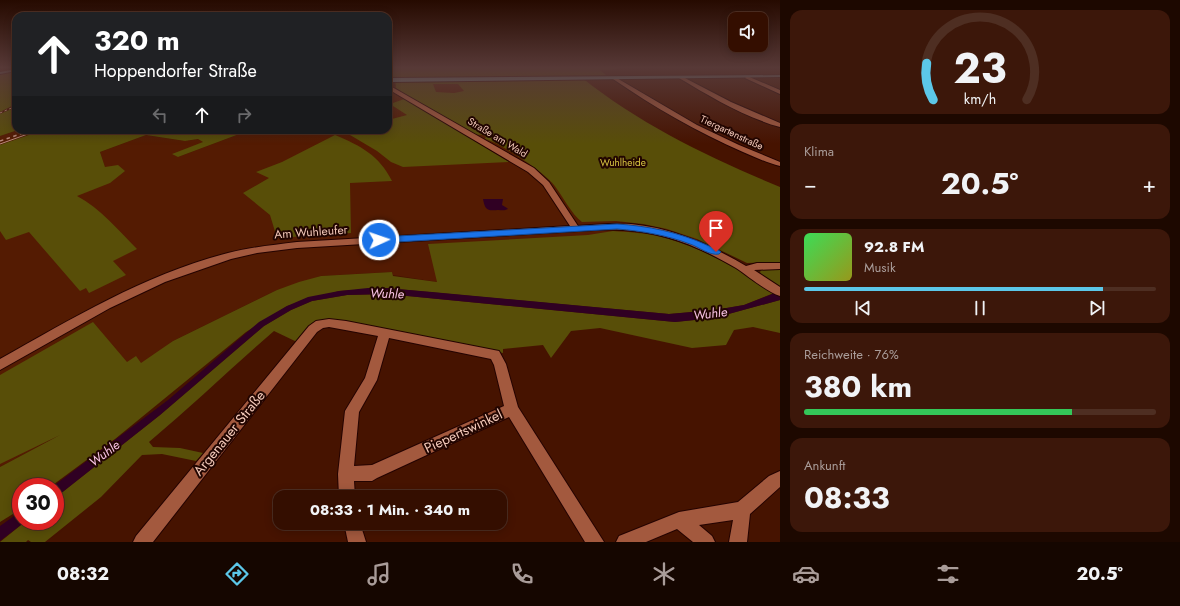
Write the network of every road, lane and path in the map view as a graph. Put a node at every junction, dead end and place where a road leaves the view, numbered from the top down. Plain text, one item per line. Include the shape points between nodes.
1 (403, 93) edge
2 (638, 93) edge
3 (708, 93) edge
4 (780, 125) edge
5 (780, 164) edge
6 (576, 229) junction
7 (780, 266) edge
8 (746, 269) junction
9 (780, 292) edge
10 (317, 325) joint
11 (385, 333) junction
12 (0, 365) edge
13 (512, 409) junction
14 (346, 474) junction
15 (780, 479) edge
16 (347, 490) edge
17 (742, 510) junction
18 (679, 520) junction
19 (354, 530) edge
20 (142, 542) edge
21 (357, 542) edge
22 (596, 542) edge
23 (625, 542) edge
24 (706, 542) edge
25 (738, 542) edge

1 - 6 street, Straße am Wald via 531,170 546,184
2 - 5 street, Tiergartenstraße via 717,137
3 - 4 street via 760,119
6 - 8 street, Am Wuhleufer via 617,226 670,234 725,256
6 - 12 street, Am Wuhleufer via 297,245 219,258 149,284
7 - 8 street via 762,265
8 - 9 street, Am Wuhleufer
10 - 11 street, Piepertswinkel via 337,323
10 - 20 street, Argenauer Straße
11 - 13 street, Piepertswinkel via 495,355 500,364
11 - 14 street via 371,380 352,411
13 - 14 street, Piepertswinkel via 372,473
13 - 22 street
14 - 16 street
15 - 17 street via 774,481
17 - 18 street
17 - 25 street
18 - 23 street
18 - 24 street
19 - 21 street

